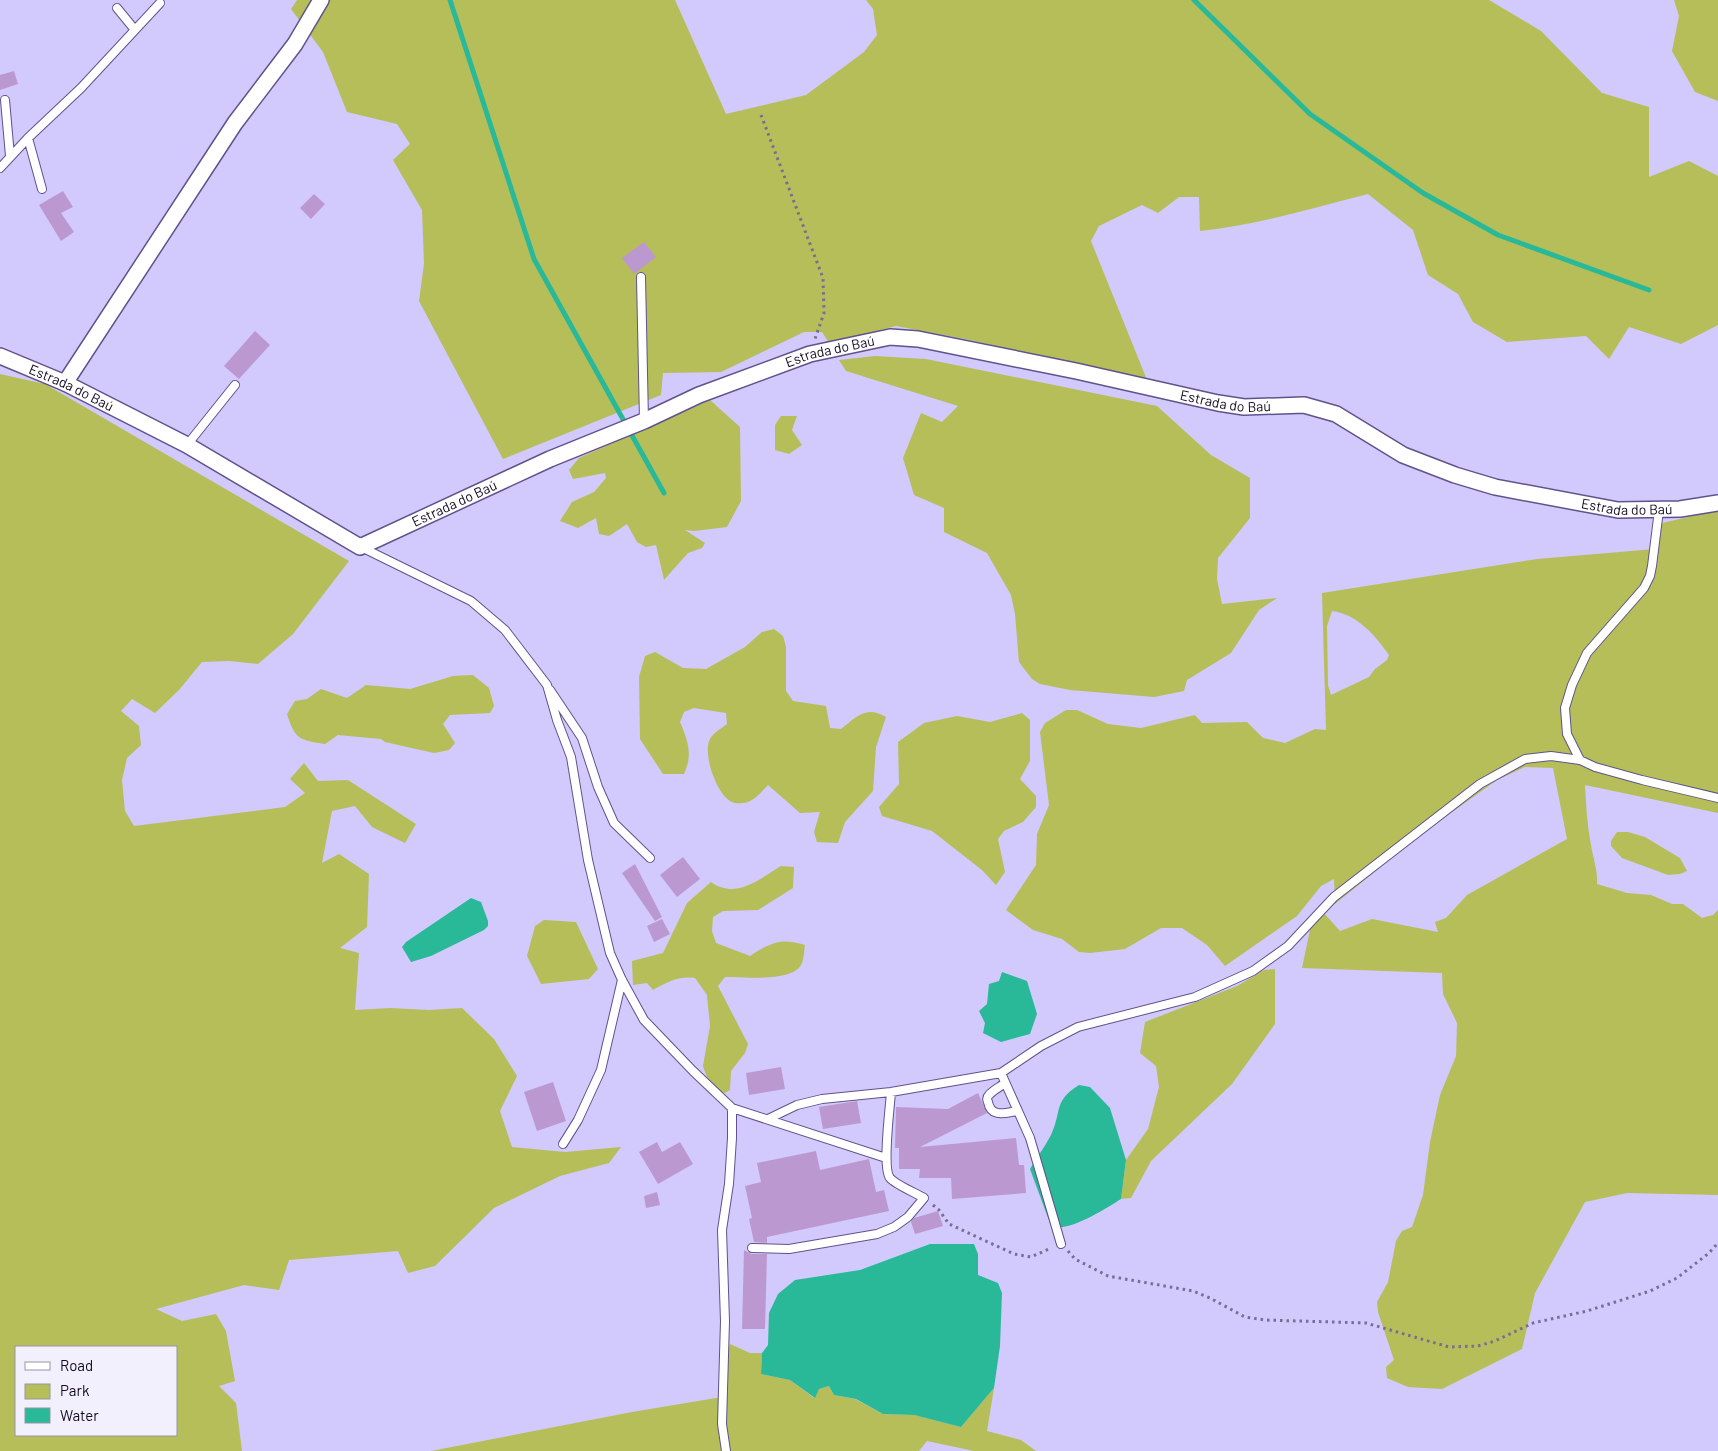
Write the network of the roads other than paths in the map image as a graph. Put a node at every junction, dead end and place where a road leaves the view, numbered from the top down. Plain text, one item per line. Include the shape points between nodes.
1 (321, 0) edge
2 (160, 3) dead end
3 (117, 8) dead end
4 (135, 30) junction
5 (5, 100) dead end
6 (28, 138) junction
7 (10, 156) junction
8 (0, 168) edge
9 (42, 189) dead end
10 (641, 277) dead end
11 (0, 356) edge
12 (65, 382) junction
13 (235, 385) dead end
14 (644, 421) junction
15 (187, 444) junction
16 (1718, 503) edge
17 (1659, 510) junction
18 (360, 546) junction
19 (547, 685) junction
20 (1580, 760) junction
21 (1718, 798) edge
22 (650, 858) dead end
23 (622, 980) junction
24 (1001, 1074) junction
25 (1006, 1083) junction
26 (891, 1092) junction
27 (732, 1108) junction
28 (1018, 1110) junction
29 (768, 1119) junction
30 (563, 1144) dead end
31 (886, 1158) junction
32 (1062, 1244) road end
33 (752, 1248) dead end
34 (726, 1451) edge

1 - 12 street via 296,44 235,123
2 - 4 lane
3 - 4 lane
4 - 6 lane
5 - 7 lane
6 - 7 lane
6 - 9 lane
7 - 8 lane
10 - 14 lane
11 - 12 street, Estrada do Baú
12 - 15 street, Estrada do Baú
13 - 15 lane
14 - 17 street, Estrada do Baú via 699,395 810,354 890,337 918,339 1218,403 1244,407 1304,405 1336,414 1404,455 1495,487 1618,510
14 - 18 street, Estrada do Baú via 550,459
15 - 18 street, Estrada do Baú
16 - 17 street, Estrada do Baú
17 - 20 lane via 1650,576 1644,588 1586,653 1564,708 1567,734
18 - 19 lane via 471,601 505,630
19 - 22 lane via 582,738 614,823
19 - 23 lane via 571,757 588,860 610,953
20 - 21 lane via 1595,768
20 - 24 lane via 1551,756 1525,759 1480,784 1334,897 1288,946 1253,971 1195,997 1078,1027 1041,1046
23 - 27 lane via 644,1020
23 - 30 lane via 601,1070
24 - 25 lane
24 - 26 lane
25 - 28 lane
25 - 28 lane via 988,1096 988,1106 997,1114
26 - 29 lane via 822,1099 797,1105
26 - 31 lane
27 - 29 lane
27 - 34 lane via 729,1184 722,1230 725,1321 722,1424
28 - 32 lane via 1030,1138
29 - 31 lane
31 - 33 lane via 891,1179 924,1198 908,1217 894,1227 877,1234 789,1249

